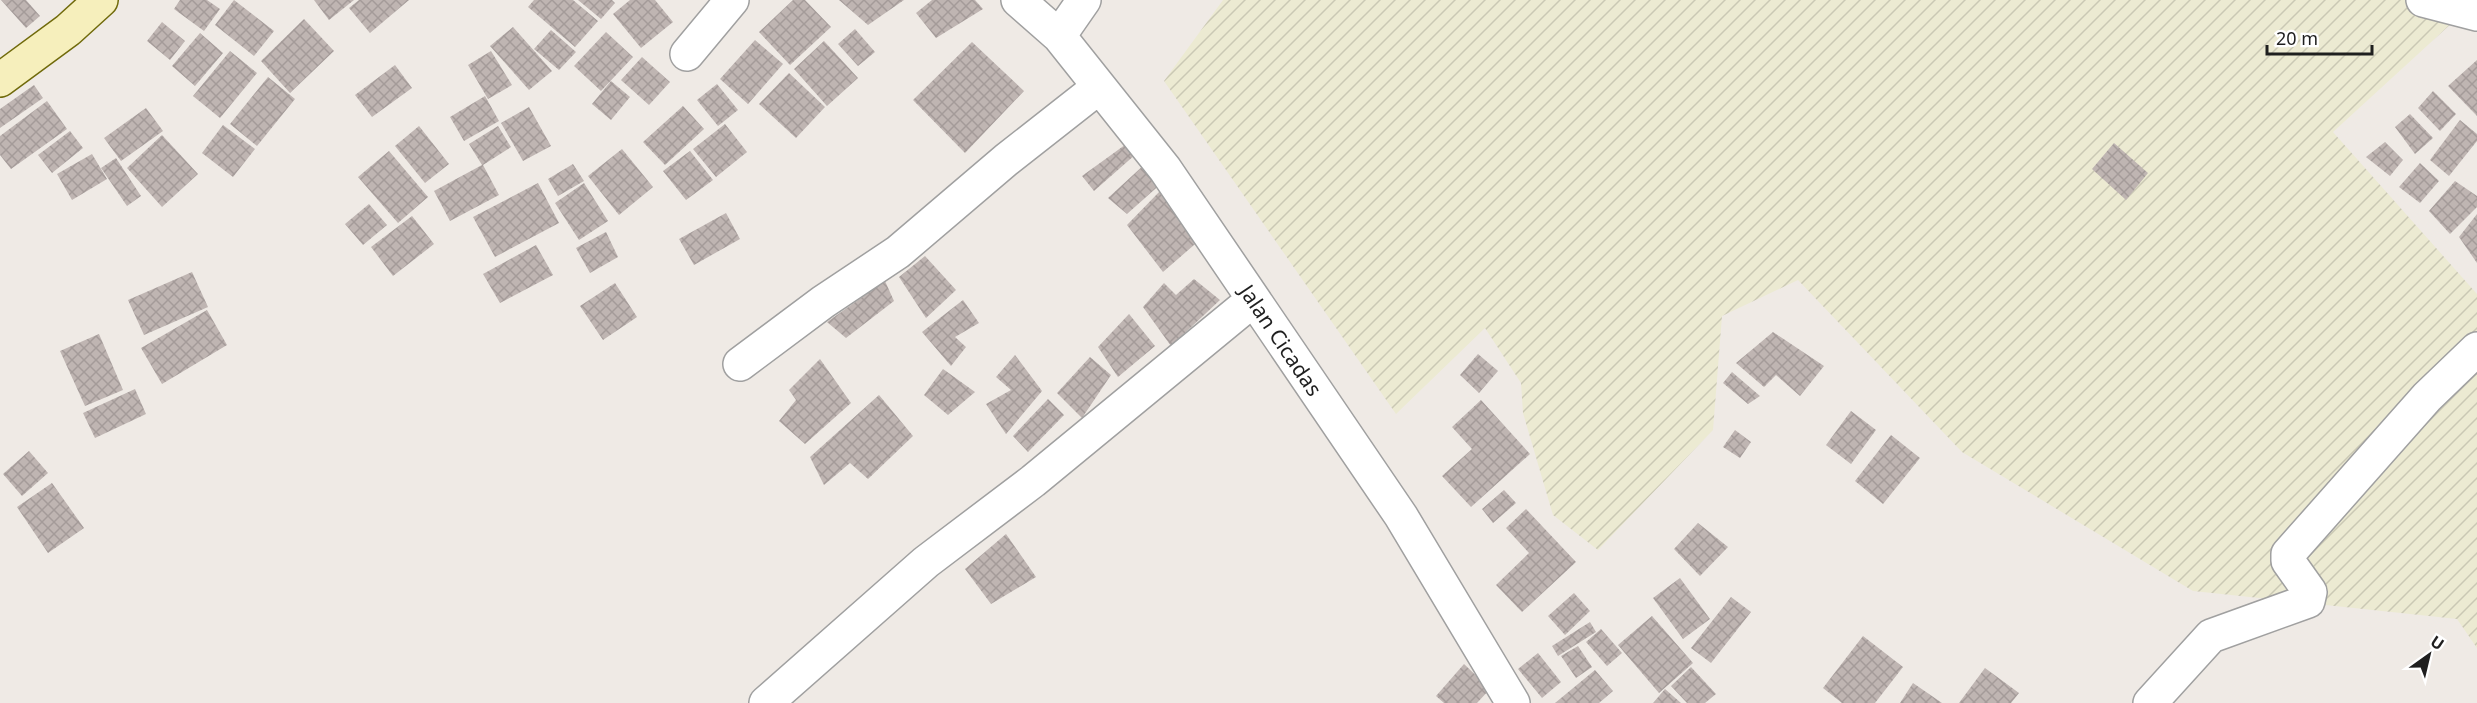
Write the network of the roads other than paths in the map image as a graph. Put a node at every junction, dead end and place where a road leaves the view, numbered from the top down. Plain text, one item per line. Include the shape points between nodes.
1 (101, 0) edge
2 (732, 0) edge
3 (1018, 0) edge
4 (1084, 0) edge
5 (2422, 0) edge
6 (2477, 14) edge
7 (1059, 36) junction
8 (687, 54) dead end
9 (0, 80) edge
10 (1099, 87) junction
11 (1253, 300) junction
12 (2477, 349) edge
13 (740, 364) dead end
14 (766, 703) edge
15 (1513, 703) edge
16 (2150, 703) edge

1 - 9 street via 68,30
2 - 8 street
3 - 7 street, Jalan Cicadas
4 - 7 street
5 - 6 street
7 - 10 street, Jalan Cicadas
10 - 11 street, Jalan Cicadas via 1165,169
10 - 13 street via 898,252
11 - 14 street via 1033,482 927,562
11 - 15 street, Jalan Cicadas via 1401,516
12 - 16 street via 2427,398 2289,551 2287,559 2310,592 2308,600 2220,630

